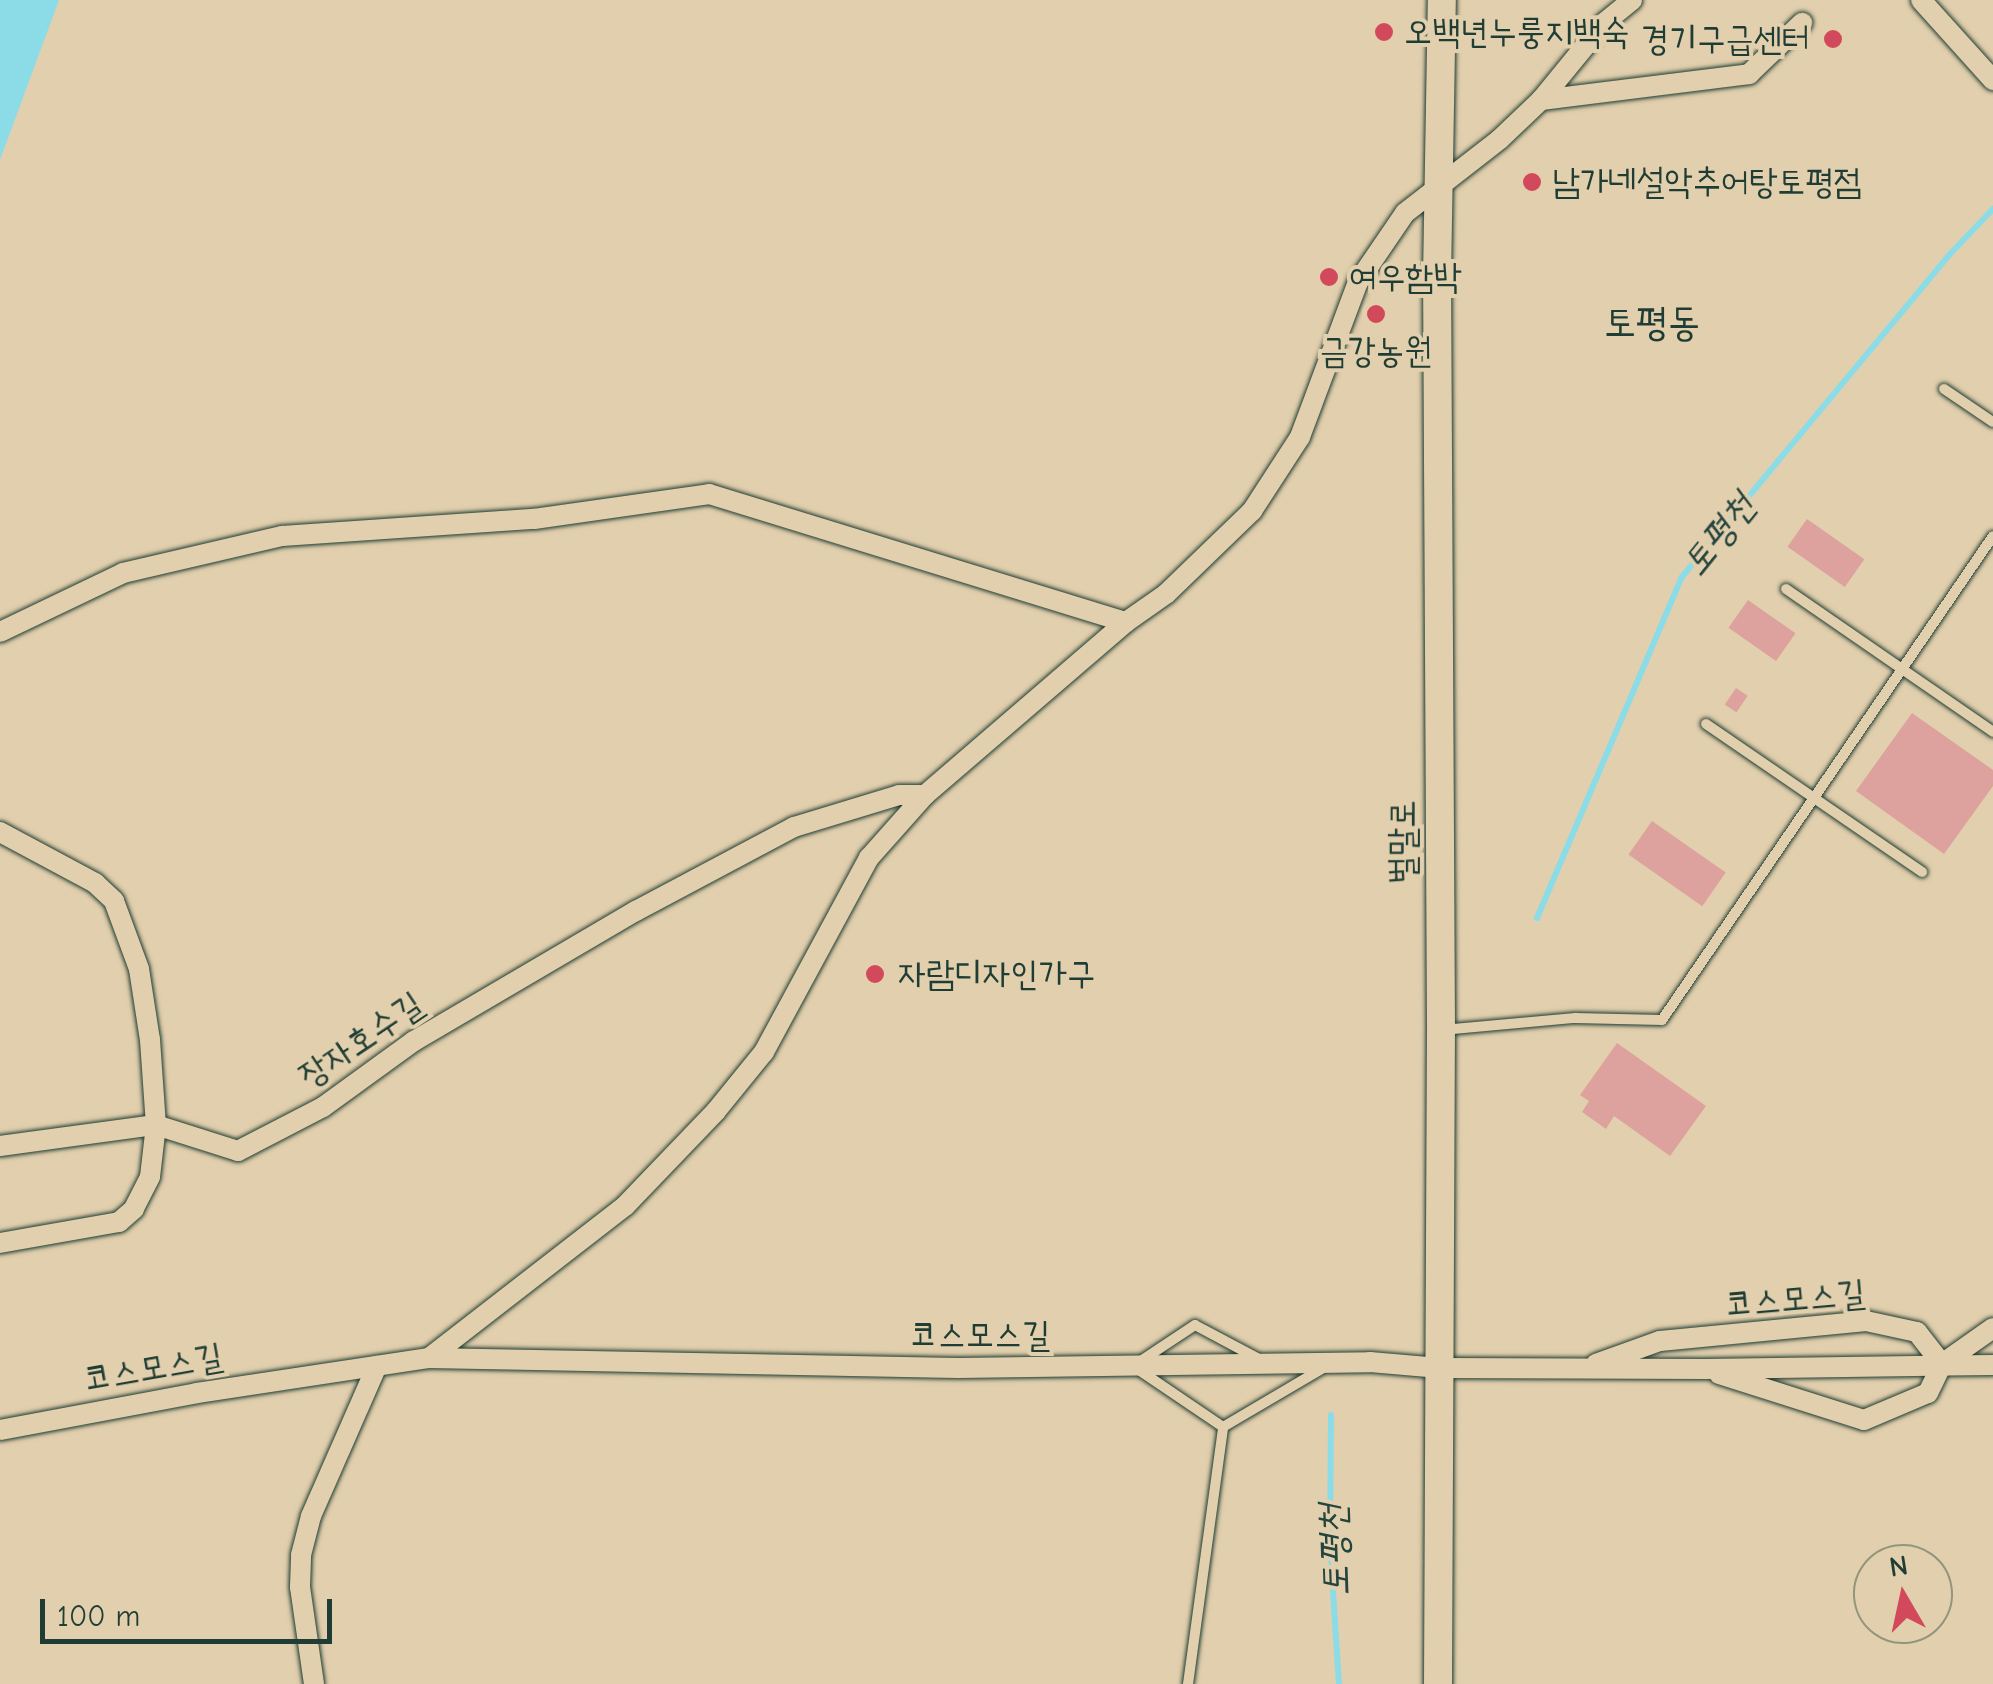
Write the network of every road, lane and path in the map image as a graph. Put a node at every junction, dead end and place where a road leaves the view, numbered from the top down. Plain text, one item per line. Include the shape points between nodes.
1 (1442, 0) edge
2 (1632, 0) edge
3 (1921, 0) edge
4 (1802, 23) dead end
5 (1993, 80) edge
6 (1541, 100) junction
7 (1439, 183) junction
8 (1944, 388) dead end
9 (1993, 422) edge
10 (1993, 536) edge
11 (1786, 589) dead end
12 (1126, 622) junction
13 (0, 632) edge
14 (1901, 670) junction
15 (1706, 724) dead end
16 (1993, 732) edge
17 (925, 795) junction
18 (1816, 799) junction
19 (0, 832) edge
20 (1922, 872) dead end
21 (1441, 1030) junction
22 (156, 1125) junction
23 (0, 1146) edge
24 (0, 1243) edge
25 (1993, 1328) edge
26 (429, 1358) junction
27 (1266, 1364) junction
28 (1942, 1364) junction
29 (1993, 1364) edge
30 (1328, 1365) junction
31 (377, 1366) junction
32 (1133, 1366) junction
33 (1440, 1368) junction
34 (1583, 1368) junction
35 (1706, 1369) junction
36 (1223, 1427) junction
37 (0, 1430) edge
38 (314, 1684) edge
39 (1188, 1684) edge
40 (1438, 1684) edge

1 - 7 street, 벌말로
2 - 6 street via 1604,23
3 - 5 street
4 - 6 street via 1749,74
6 - 7 street
7 - 12 street via 1405,213 1358,282 1319,393 1278,477 1218,546
7 - 21 street, 벌말로
8 - 9 lane
10 - 14 lane
11 - 14 lane
12 - 13 street via 710,494 534,519 282,536 123,573
12 - 17 street
14 - 16 lane
14 - 18 lane
15 - 18 lane
17 - 22 street, 장자호수길 via 900,795 794,828 619,921 414,1041 323,1107 238,1151
17 - 26 street via 869,858 764,1052 716,1111 625,1206
18 - 20 lane
18 - 21 lane via 1662,1020 1575,1018
19 - 22 street via 95,883 114,902 140,969
21 - 33 street, 벌말로
22 - 23 street
22 - 24 street via 150,1177 134,1209 118,1222
25 - 28 street, 코스모스길
26 - 31 street, 코스모스길
26 - 32 street, 코스모스길
27 - 30 street, 코스모스길
27 - 32 street, 코스모스길
27 - 32 lane via 1195,1324
28 - 29 street, 코스모스길
28 - 34 street, 코스모스길 via 1917,1332 1866,1322 1650,1342
28 - 35 street, 코스모스길
28 - 35 street, 코스모스길 via 1928,1393 1864,1420
30 - 33 street, 코스모스길
30 - 36 lane
31 - 37 street, 코스모스길
31 - 38 street via 311,1516 301,1555
32 - 36 lane
33 - 34 street, 코스모스길
33 - 40 street, 벌말로
34 - 35 street, 코스모스길
36 - 39 lane

